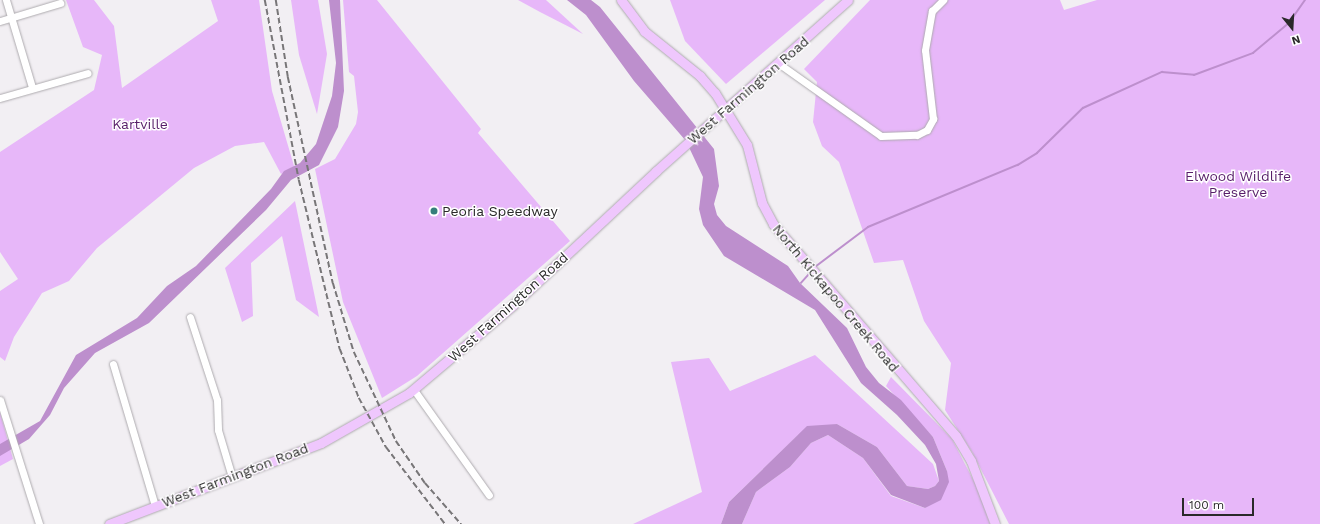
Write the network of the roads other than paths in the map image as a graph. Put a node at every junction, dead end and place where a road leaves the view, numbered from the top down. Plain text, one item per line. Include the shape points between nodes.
1 (6, 0) edge
2 (621, 0) edge
3 (848, 0) edge
4 (943, 0) edge
5 (60, 3) dead end
6 (11, 17) junction
7 (0, 21) edge
8 (778, 63) junction
9 (88, 73) dead end
10 (32, 88) junction
11 (0, 98) edge
12 (726, 109) junction
13 (190, 316) dead end
14 (113, 364) dead end
15 (414, 390) junction
16 (0, 400) edge
17 (232, 477) junction
18 (489, 495) dead end
19 (155, 506) junction
20 (39, 524) edge
21 (109, 524) edge
22 (995, 524) edge

1 - 6 street
2 - 12 main road, North Kickapoo Creek Road via 644,31 700,76
3 - 8 main road, West Farmington Road
4 - 8 street via 932,11 925,50 932,119 927,130 917,135 880,136
5 - 6 street
6 - 7 street
6 - 10 street
8 - 12 main road, West Farmington Road
9 - 10 street
10 - 11 street
12 - 15 main road, West Farmington Road via 513,305
12 - 22 main road, North Kickapoo Creek Road via 747,145 767,214 804,261 956,436 971,461
13 - 17 street via 217,400 218,430
14 - 19 street
15 - 17 main road, West Farmington Road via 332,438
15 - 18 street
16 - 20 street
17 - 19 main road, West Farmington Road
19 - 21 main road, West Farmington Road

